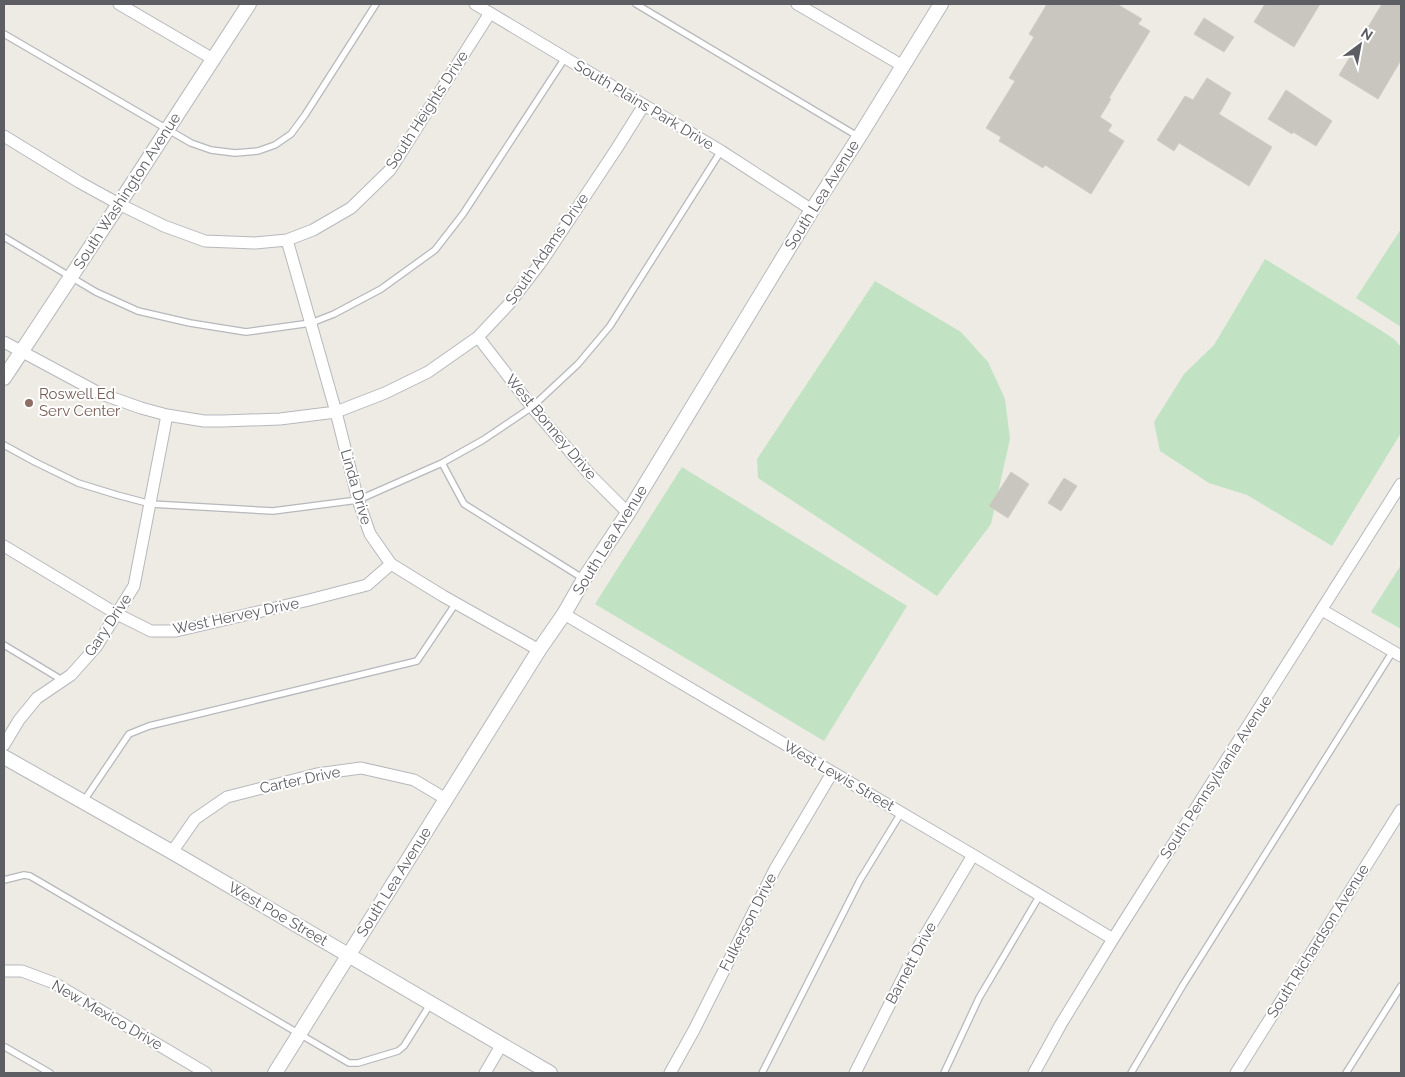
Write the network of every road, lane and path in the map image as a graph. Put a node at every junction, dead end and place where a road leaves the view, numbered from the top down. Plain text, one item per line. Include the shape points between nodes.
1 (119, 4) edge
2 (249, 4) edge
3 (376, 4) edge
4 (475, 4) edge
5 (636, 4) edge
6 (797, 4) edge
7 (941, 4) edge
8 (490, 13) junction
9 (4, 34) edge
10 (565, 58) junction
11 (213, 59) junction
12 (903, 66) junction
13 (644, 105) junction
14 (167, 130) junction
15 (4, 136) edge
16 (859, 137) junction
17 (720, 151) junction
18 (119, 204) junction
19 (812, 210) junction
20 (4, 237) edge
21 (287, 240) junction
22 (71, 277) junction
23 (310, 323) junction
24 (478, 337) junction
25 (4, 342) edge
26 (21, 352) junction
27 (4, 378) edge
28 (532, 407) junction
29 (336, 412) junction
30 (167, 415) junction
31 (4, 445) edge
32 (442, 463) junction
33 (1401, 484) edge
34 (358, 500) junction
35 (151, 504) junction
36 (628, 513) junction
37 (4, 546) edge
38 (390, 564) junction
39 (584, 579) junction
40 (456, 603) junction
41 (1322, 610) junction
42 (117, 614) junction
43 (564, 614) junction
44 (4, 645) edge
45 (539, 650) junction
46 (1397, 654) edge
47 (62, 681) junction
48 (4, 745) edge
49 (4, 756) edge
50 (832, 773) junction
51 (446, 799) junction
52 (84, 802) junction
53 (1401, 810) edge
54 (901, 813) junction
55 (172, 852) junction
56 (973, 856) junction
57 (4, 880) edge
58 (1040, 895) junction
59 (1113, 939) junction
60 (349, 956) junction
61 (4, 971) edge
62 (1401, 986) edge
63 (431, 1003) junction
64 (299, 1034) junction
65 (502, 1044) junction
66 (4, 1047) edge
67 (50, 1073) edge
68 (206, 1073) edge
69 (275, 1073) edge
70 (485, 1073) edge
71 (550, 1073) edge
72 (670, 1073) edge
73 (762, 1073) edge
74 (855, 1073) edge
75 (944, 1073) edge
76 (1034, 1073) edge
77 (1131, 1073) edge
78 (1236, 1073) edge
79 (1346, 1073) edge

1 - 11 street
2 - 11 street, South Washington Avenue
3 - 14 lane via 306,115 292,134 275,145 258,151 235,153 211,150
4 - 8 street, South Plains Park Drive
5 - 16 lane
6 - 12 street
7 - 12 street, South Lea Avenue
8 - 10 street, South Plains Park Drive
8 - 21 street, South Heights Drive via 390,170 351,208 313,230
9 - 14 lane
10 - 13 street, South Plains Park Drive
10 - 23 lane via 463,214 435,250 381,289
11 - 14 street, South Washington Avenue
12 - 16 street, South Lea Avenue
13 - 17 street, South Plains Park Drive
13 - 24 street, South Adams Drive via 542,261 510,304
14 - 18 street, South Washington Avenue
15 - 18 street, South Heights Drive
16 - 19 street, South Lea Avenue
17 - 19 street, South Plains Park Drive
17 - 28 lane via 610,326 578,364
18 - 21 street, South Heights Drive via 164,226 206,241 255,243
18 - 22 street, South Washington Avenue
19 - 36 street, South Lea Avenue
20 - 22 lane
21 - 23 street, Linda Drive
22 - 23 lane via 138,312 190,323 246,332
22 - 26 street, South Washington Avenue
23 - 29 street, Linda Drive
24 - 28 street, West Bonney Drive
24 - 29 street, South Adams Drive via 428,372
25 - 26 street, South Adams Drive
26 - 27 street, South Washington Avenue
26 - 30 street, South Adams Drive via 99,393
28 - 32 lane
28 - 36 street, West Bonney Drive via 590,475
29 - 30 street, South Adams Drive via 280,419 223,421
29 - 34 street, Linda Drive
30 - 35 street, Gary Drive
31 - 35 lane via 78,483
32 - 34 lane
32 - 39 lane via 464,504
33 - 41 street, South Pennsylvania Avenue
34 - 35 lane via 273,511
34 - 38 street, Linda Drive via 370,534
35 - 42 street, Gary Drive via 134,586
36 - 39 street, South Lea Avenue
37 - 42 street, West Hervey Drive
38 - 40 street, Linda Drive
38 - 42 street, West Hervey Drive via 366,585 176,630 151,631
39 - 43 street, South Lea Avenue
40 - 45 street, Linda Drive
40 - 52 lane via 417,661 149,726 129,734
41 - 46 street
41 - 59 street, South Pennsylvania Avenue
42 - 47 street, Gary Drive via 96,647
43 - 45 street, South Lea Avenue
43 - 50 street, West Lewis Street
44 - 47 lane
45 - 51 street, South Lea Avenue
46 - 77 lane via 1183,985
47 - 48 street, Gary Drive via 37,698
49 - 52 street, West Poe Street
50 - 54 street, West Lewis Street
50 - 72 street, Fulkerson Drive via 775,869
51 - 55 street, Carter Drive via 414,780 361,768 317,774 227,797 195,819
51 - 60 street, South Lea Avenue
52 - 55 street, West Poe Street
53 - 78 street, South Richardson Avenue
54 - 56 street, West Lewis Street
54 - 73 lane via 860,880
55 - 60 street, West Poe Street
56 - 58 street, West Lewis Street
56 - 74 street, Barnett Drive via 920,944
57 - 64 lane via 30,876
58 - 59 street, West Lewis Street
58 - 75 lane via 979,998
59 - 76 street, South Pennsylvania Avenue
60 - 63 street, West Poe Street
60 - 64 street, South Lea Avenue
61 - 68 street, New Mexico Drive via 22,971 54,983
62 - 79 lane
63 - 64 lane via 404,1046 358,1064 350,1063
63 - 65 street, West Poe Street
64 - 69 street, South Lea Avenue
65 - 70 street
65 - 71 street, West Poe Street
66 - 67 lane

